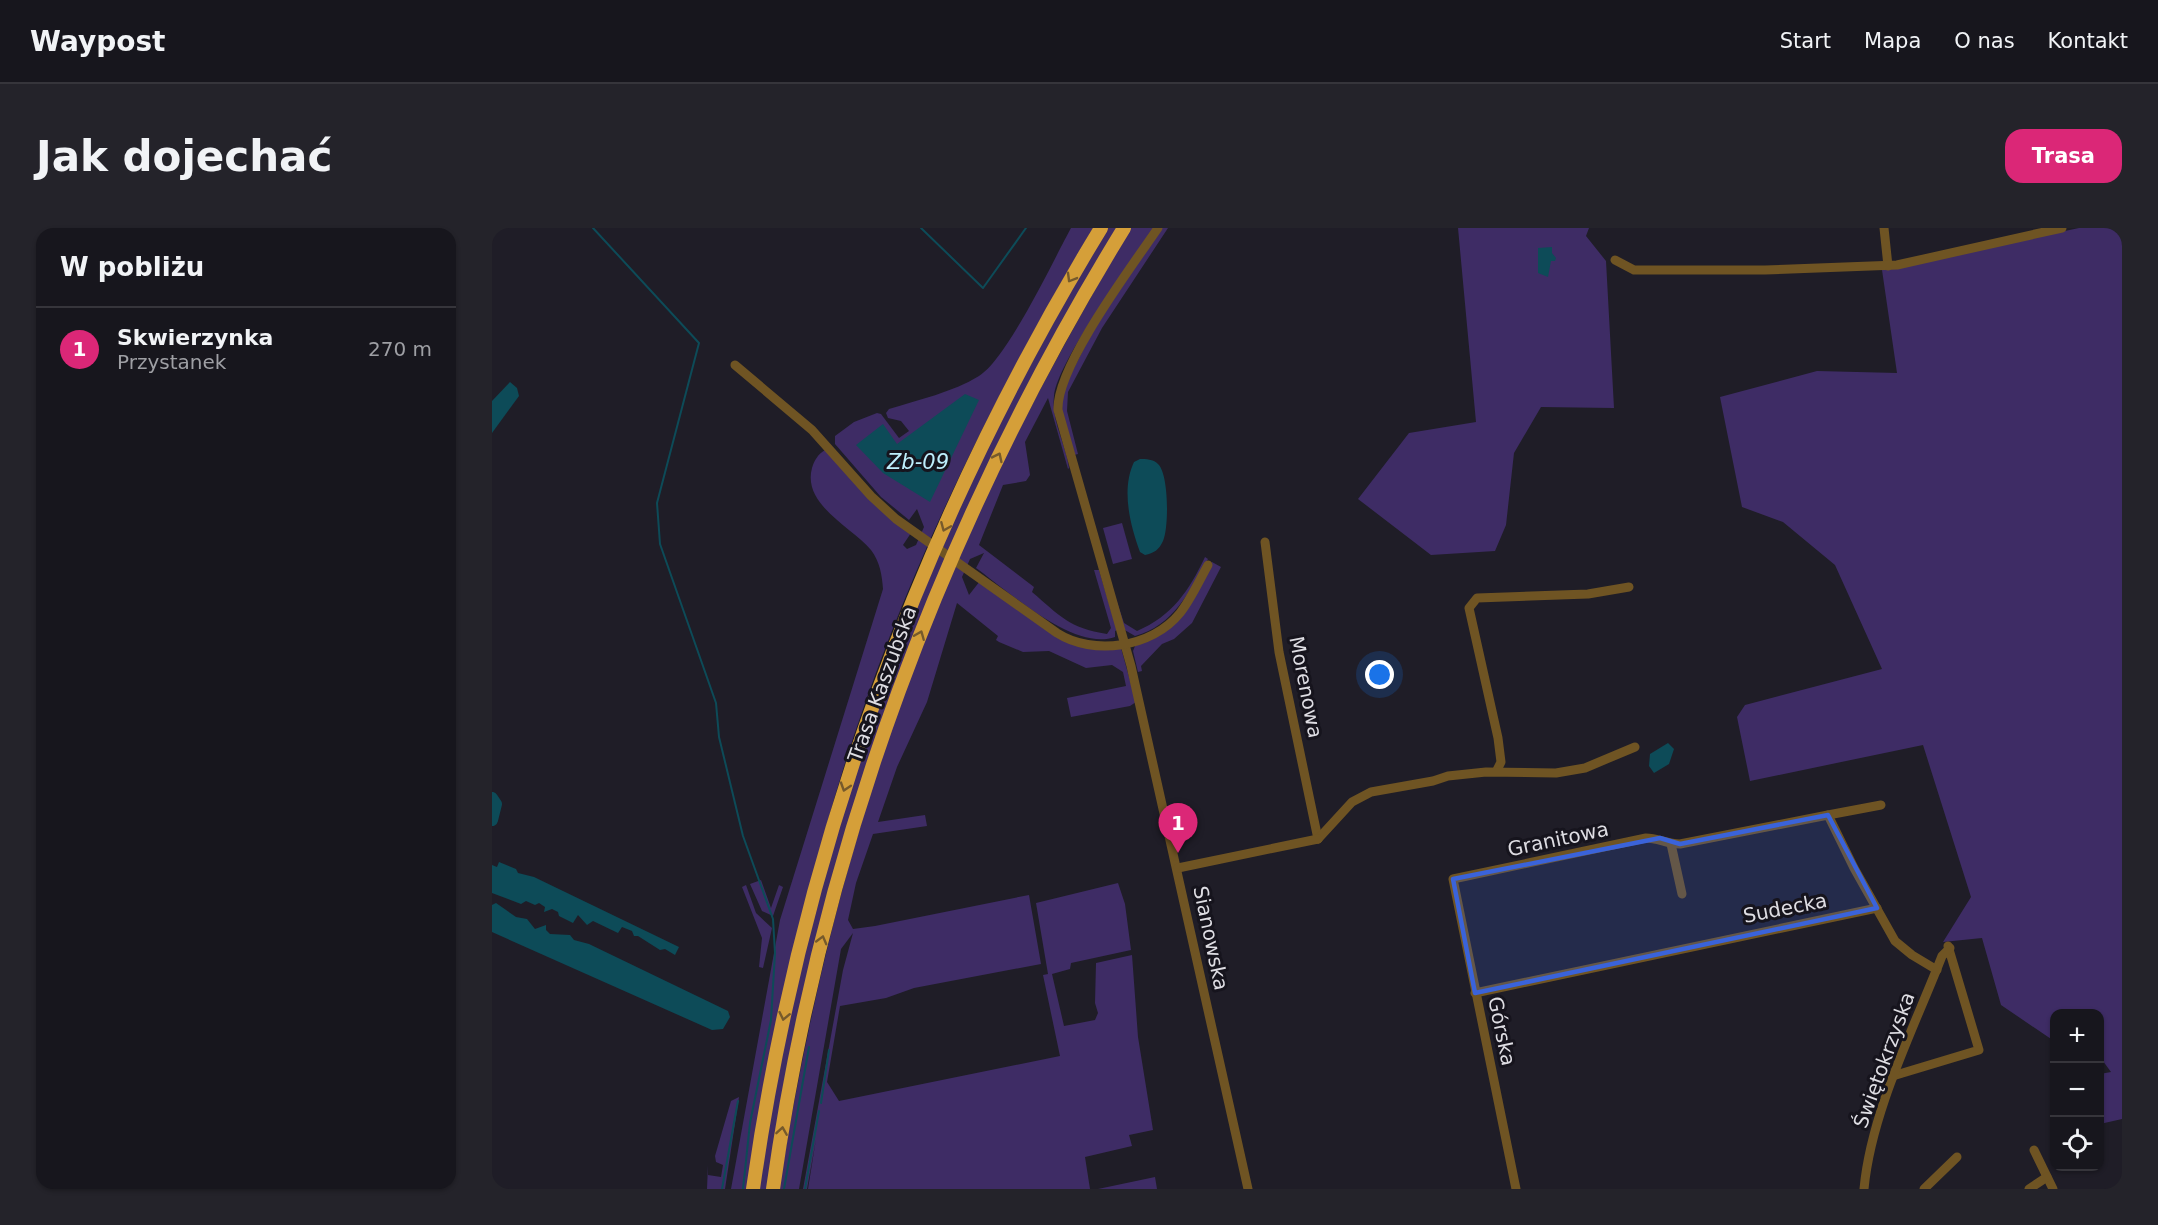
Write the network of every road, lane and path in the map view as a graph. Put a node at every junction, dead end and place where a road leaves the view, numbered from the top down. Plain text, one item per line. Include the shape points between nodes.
1 (1101, 228) edge
2 (1124, 228) edge
3 (1158, 228) edge
4 (1884, 228) edge
5 (2062, 228) edge
6 (1615, 260) dead end
7 (1888, 266) junction
8 (735, 365) dead end
9 (1265, 542) dead end
10 (1208, 565) dead end
11 (1629, 587) dead end
12 (1124, 643) junction
13 (1635, 747) dead end
14 (1497, 770) junction
15 (1881, 805) dead end
16 (1828, 815) junction
17 (1318, 839) junction
18 (1671, 844) junction
19 (1178, 868) junction
20 (1453, 879) joint
21 (1682, 894) dead end
22 (1877, 908) junction
23 (1937, 970) junction
24 (1475, 993) junction
25 (1896, 1075) junction
26 (2034, 1150) dead end
27 (1957, 1157) dead end
28 (2046, 1177) junction
29 (753, 1189) edge
30 (772, 1189) edge
31 (1248, 1189) edge
32 (1516, 1189) edge
33 (1864, 1189) edge
34 (1924, 1189) edge
35 (2029, 1189) edge
36 (2053, 1189) edge

1 -> 29 highway, Trasa Kaszubska via 1043,328 956,501 870,713 839,805 798,957 772,1073
30 -> 2 highway, Trasa Kaszubska via 816,962 854,822 888,720 933,602 1001,451 1061,335
3 - 12 street, Sianowska via 1106,305 1066,374 1059,395 1065,438
4 - 7 street
5 - 7 street
6 - 7 street via 1634,270
8 - 12 street via 812,430 883,508 919,535 1065,638 1091,646
9 - 17 street, Morenowa via 1279,652
10 - 12 street via 1173,621 1150,635
11 - 14 street via 1588,594 1477,598 1469,608 1498,738 1501,762
12 - 19 street, Sianowska
13 - 14 street via 1585,768 1556,773
14 - 17 street via 1371,792 1352,802
15 - 16 street
16 - 18 street
16 - 22 street
17 - 19 street
18 - 20 street, Granitowa via 1660,838 1646,838
18 - 21 street
19 - 31 street, Sianowska
20 - 24 street, Górska
22 - 23 street via 1895,941
22 - 24 street, Sudecka
23 - 25 street, Świętokrzyska
23 - 25 street, Świętokrzyska via 1949,946 1979,1050
24 - 32 street, Górska
25 - 33 street, Świętokrzyska via 1878,1122
26 - 28 street
27 - 34 street
28 - 35 street
28 - 36 street

